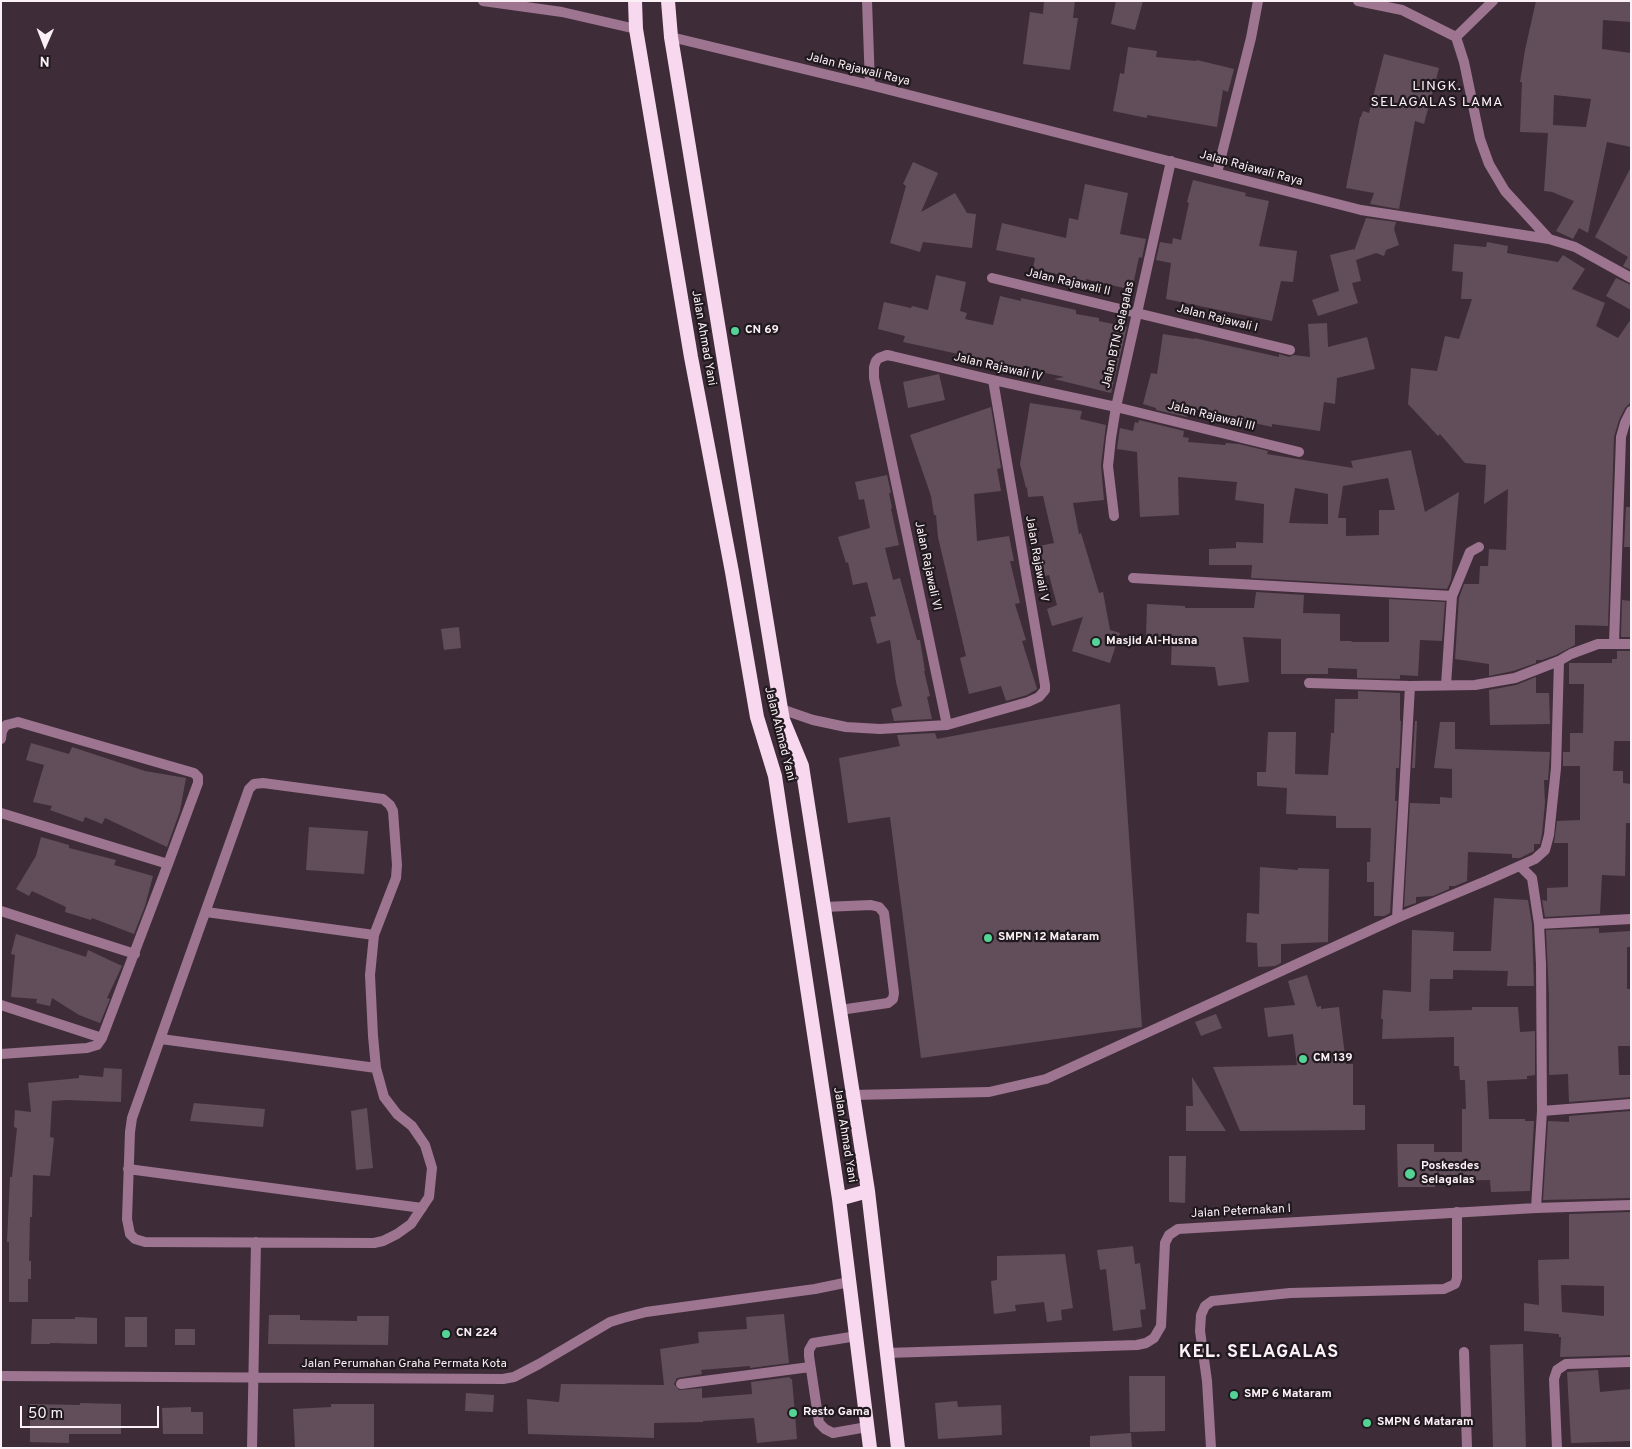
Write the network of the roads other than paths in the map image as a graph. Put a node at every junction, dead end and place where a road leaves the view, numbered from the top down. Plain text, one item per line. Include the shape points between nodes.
1 (484, 1) edge
2 (635, 1) edge
3 (668, 1) edge
4 (867, 1) edge
5 (1258, 1) edge
6 (1358, 1) edge
7 (1493, 1) edge
8 (1402, 6) edge
9 (636, 29) junction
10 (671, 37) junction
11 (1456, 37) junction
12 (870, 85) junction
13 (1171, 161) junction
14 (1217, 173) junction
15 (1549, 238) junction
16 (992, 278) dead end
17 (1631, 278) edge
18 (1137, 312) junction
19 (1290, 350) dead end
20 (876, 361) joint
21 (993, 380) junction
22 (1116, 407) junction
23 (1631, 411) edge
24 (1299, 452) dead end
25 (1619, 500) junction
26 (1631, 500) edge
27 (1114, 516) dead end
28 (1479, 547) dead end
29 (1133, 578) dead end
30 (1452, 596) junction
31 (1614, 643) junction
32 (1631, 644) edge
33 (1560, 661) junction
34 (1309, 683) dead end
35 (1446, 684) junction
36 (1410, 686) junction
37 (782, 715) junction
38 (4, 724) edge
39 (947, 725) junction
40 (1, 739) edge
41 (1, 814) edge
42 (168, 864) junction
43 (1520, 866) junction
44 (824, 907) junction
45 (1, 910) edge
46 (206, 912) junction
47 (1398, 918) junction
48 (1631, 919) edge
49 (1539, 924) junction
50 (374, 935) junction
51 (134, 954) junction
52 (1, 1005) edge
53 (840, 1010) junction
54 (102, 1038) junction
55 (161, 1039) junction
56 (1, 1054) edge
57 (376, 1068) junction
58 (853, 1095) junction
59 (1631, 1104) edge
60 (1542, 1111) junction
61 (128, 1169) junction
62 (868, 1191) junction
63 (839, 1199) junction
64 (1631, 1205) edge
65 (422, 1208) junction
66 (1536, 1208) junction
67 (1458, 1212) junction
68 (256, 1242) junction
69 (849, 1282) junction
70 (857, 1336) junction
71 (1464, 1352) dead end
72 (887, 1353) junction
73 (1631, 1362) edge
74 (810, 1367) junction
75 (1, 1376) edge
76 (253, 1377) junction
77 (681, 1384) dead end
78 (867, 1428) junction
79 (252, 1448) edge
80 (870, 1448) edge
81 (898, 1448) edge
82 (1210, 1448) edge
83 (1467, 1448) edge
84 (1557, 1448) edge

1 - 9 street via 562,12
2 - 9 highway, Jalan Ahmad Yani
3 - 10 highway
4 - 12 street
5 - 14 street
6 - 8 street
7 - 11 street
8 - 11 street
9 - 63 highway, Jalan Ahmad Yani via 691,357 757,717 775,776
10 - 12 street, Jalan Rajawali Raya
10 - 37 highway
11 - 15 street via 1489,164 1505,191
12 - 13 street, Jalan Rajawali Raya
13 - 14 street, Jalan Rajawali Raya
13 - 18 street, Jalan BTN Selagalas
14 - 15 street, Jalan Rajawali Raya via 1360,210
15 - 17 street, Jalan Rajawali Raya via 1575,247
16 - 18 street, Jalan Rajawali II
18 - 19 street, Jalan Rajawali I
18 - 22 street, Jalan BTN Selagalas
20 - 21 street, Jalan Rajawali IV via 892,356
20 - 39 street, Jalan Rajawali VI via 874,378
21 - 22 street, Jalan Rajawali IV
21 - 39 street, Jalan Rajawali V via 1045,690 1037,698
22 - 24 street, Jalan Rajawali III
22 - 27 street, Jalan BTN Selagalas via 1108,466
23 - 25 street via 1621,437
25 - 26 street
25 - 31 street
28 - 30 street via 1470,552
29 - 30 street
30 - 35 street
31 - 32 street
31 - 33 street via 1584,648
33 - 35 street via 1514,678 1475,685
33 - 43 street via 1556,768 1548,841 1540,856
34 - 36 street
35 - 36 street
36 - 47 street
37 - 39 street via 846,727 880,729
37 - 44 highway via 802,766
38 - 40 street
38 - 42 street via 18,722 194,773 198,783
41 - 42 street
42 - 51 street
43 - 47 street
43 - 49 street via 1532,878
44 - 53 highway
44 - 53 street via 871,905 884,913 893,1000
45 - 51 street
46 - 50 street
46 - 50 street via 249,789 254,784 383,799 393,811 397,865 396,878
46 - 55 street
47 - 58 street via 1046,1079 989,1092
48 - 49 street
49 - 60 street
50 - 57 street via 370,975
51 - 54 street
52 - 54 street
53 - 58 highway
54 - 56 street via 97,1045 87,1048
55 - 57 street
55 - 61 street via 132,1118
57 - 65 street via 384,1097 425,1145 432,1168 429,1197
58 - 62 highway
59 - 60 street
60 - 66 street
61 - 65 street
61 - 68 street via 127,1219 130,1234 135,1239 145,1242
62 - 63 highway
62 - 72 highway
63 - 69 highway, Jalan Ahmad Yani
64 - 66 street, Jalan Peternakan I
65 - 68 street via 411,1224 397,1234 374,1243
66 - 67 street, Jalan Peternakan I
67 - 72 street, Jalan Peternakan I via 1175,1229 1165,1243 1161,1326 1154,1338 1142,1344
67 - 82 street via 1457,1278 1455,1284 1444,1289 1290,1294 1212,1301 1205,1306 1200,1331 1207,1380
68 - 76 street
69 - 70 highway, Jalan Ahmad Yani
69 - 76 street, Jalan Perumahan Graha Permata Kota via 646,1312 610,1322 514,1377 489,1380
70 - 74 street via 813,1343 809,1350
70 - 78 highway, Jalan Ahmad Yani
71 - 83 street
72 - 81 highway
73 - 84 street via 1566,1364 1557,1370 1554,1379
74 - 77 street
74 - 78 street via 819,1423 833,1433
75 - 76 street, Jalan Perumahan Graha Permata Kota
76 - 79 street
78 - 80 highway, Jalan Ahmad Yani

